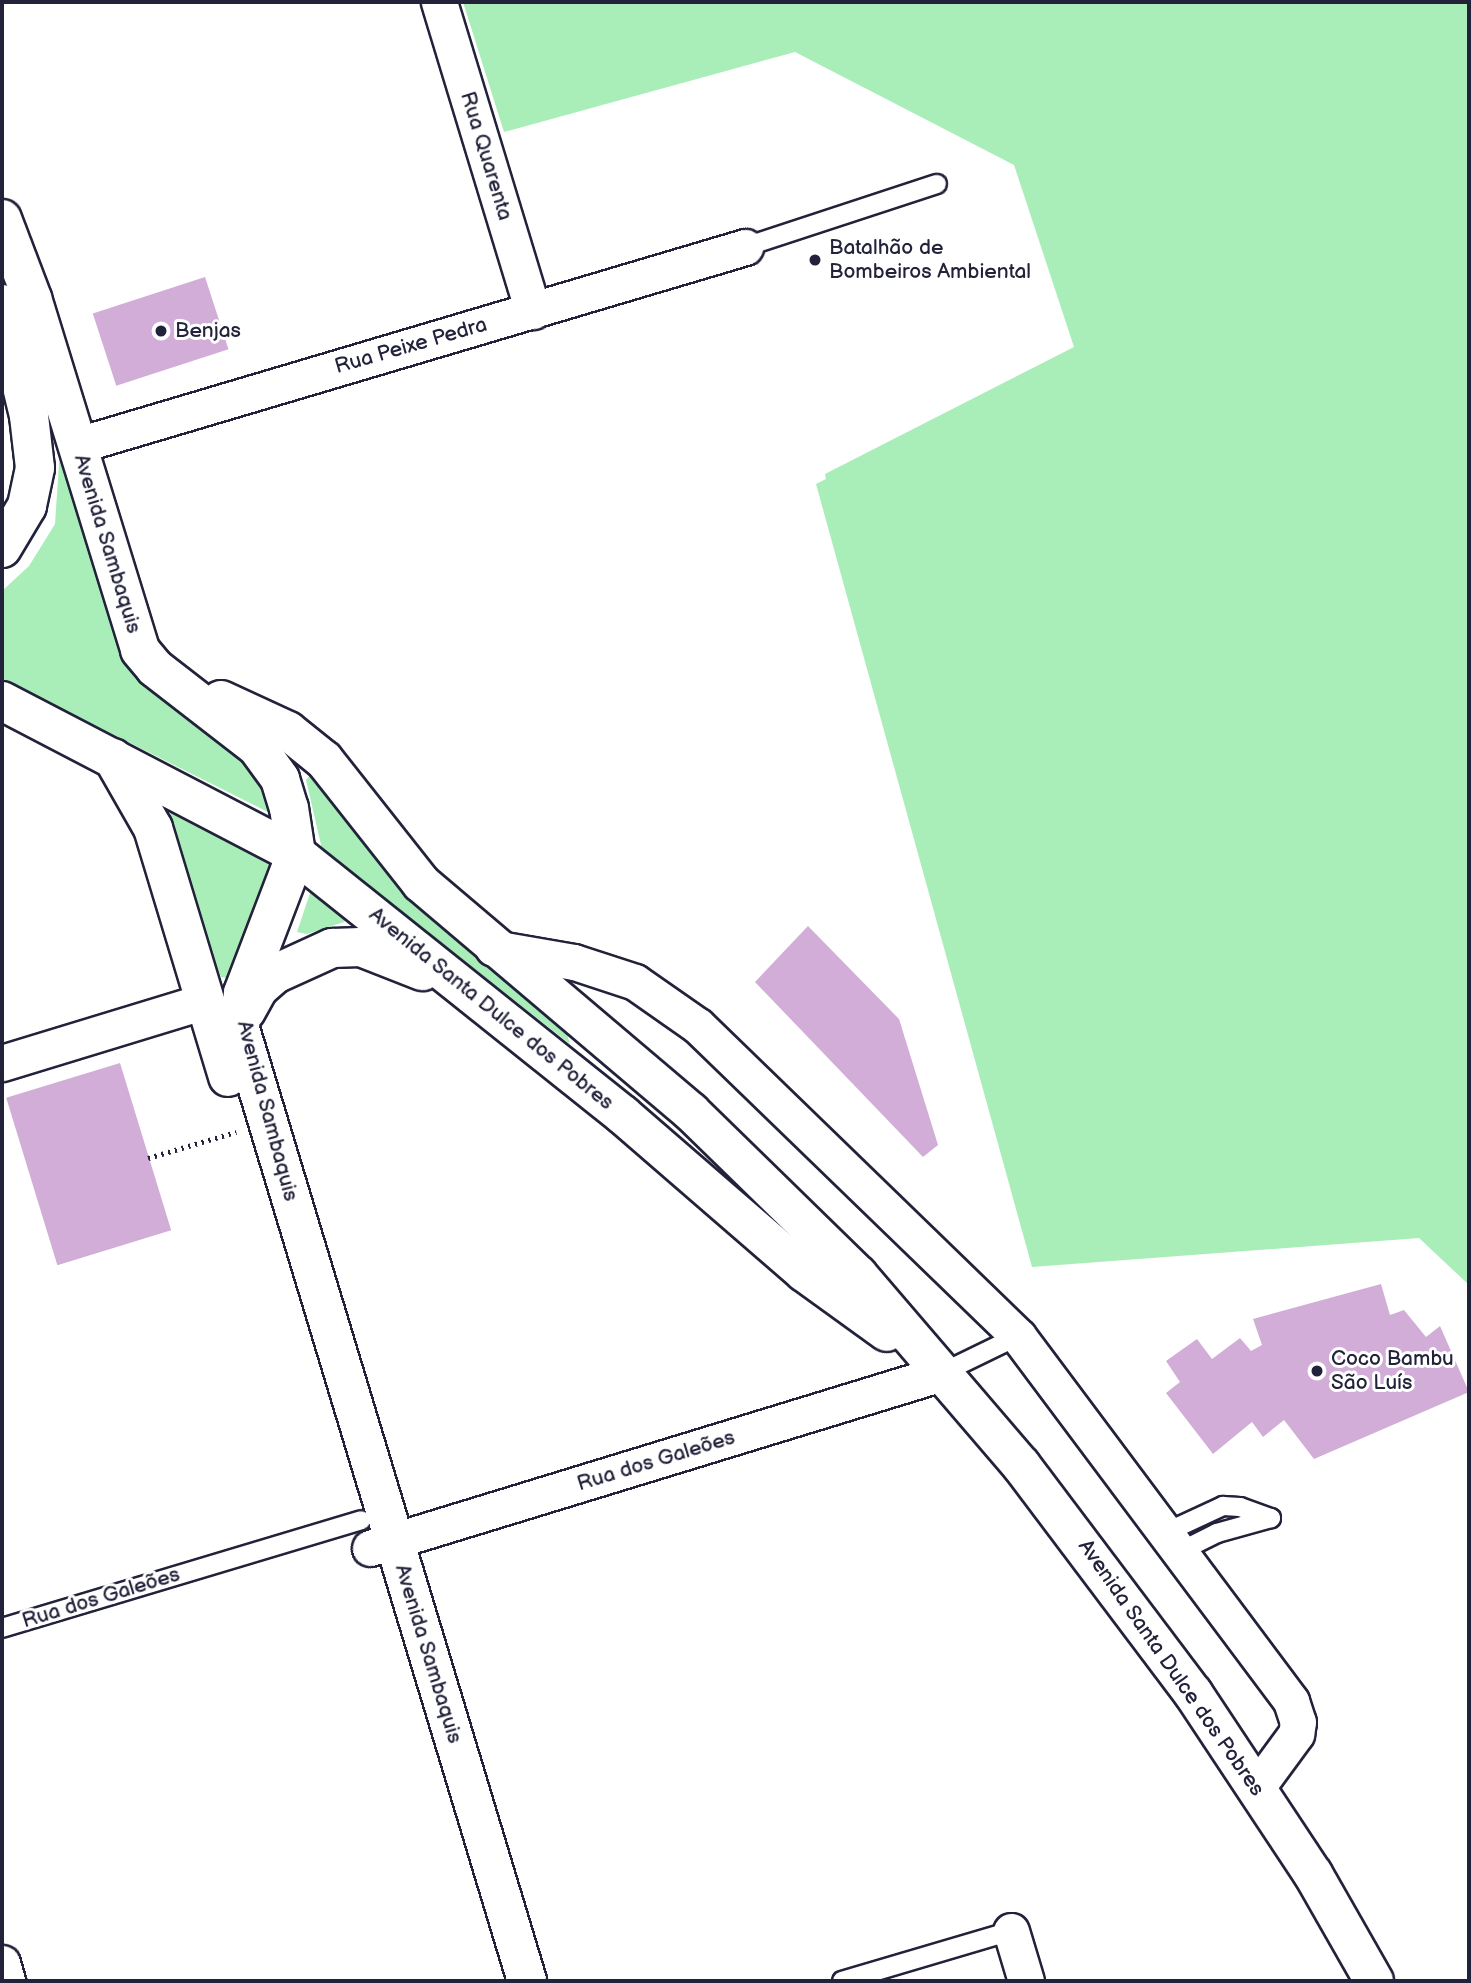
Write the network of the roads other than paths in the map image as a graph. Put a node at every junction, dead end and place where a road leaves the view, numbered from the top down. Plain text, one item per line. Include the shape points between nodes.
1 (439, 2) edge
2 (937, 184) dead end
3 (2, 219) edge
4 (745, 247) joint
5 (2, 304) edge
6 (533, 311) junction
7 (78, 445) junction
8 (2, 548) edge
9 (163, 675) junction
10 (2, 701) edge
11 (113, 758) junction
12 (296, 854) junction
13 (494, 948) junction
14 (479, 997) junction
15 (205, 1000) junction
16 (243, 1041) junction
17 (2, 1063) edge
18 (1018, 1336) junction
19 (942, 1373) junction
20 (375, 1536) junction
21 (2, 1628) edge
22 (1257, 1787) junction
23 (1011, 1931) joint
24 (2, 1964) edge
25 (7, 1981) edge
26 (500, 1981) edge
27 (527, 1981) edge
28 (842, 1981) edge
29 (1026, 1981) edge
30 (1374, 1981) edge

1 - 6 street, Rua Quarenta
2 - 4 lane
3 - 7 main road, Avenida Sambaquis
4 - 6 street, Rua Peixe Pedra
5 - 8 main road via 29,416 35,468 27,506
6 - 7 street, Rua Peixe Pedra
7 - 9 main road, Avenida Sambaquis via 136,641 145,659
9 - 12 main road, Avenida Sambaquis via 247,737 266,758 287,800
9 - 13 main road, Avenida Santa Dulce dos Pobres via 300,739 334,772 407,869
10 - 11 main road, Avenida Santa Dulce dos Pobres
11 - 12 main road, Avenida Santa Dulce dos Pobres
11 - 15 main road, Avenida Sambaquis via 153,828
12 - 14 main road, Avenida Santa Dulce dos Pobres
12 - 16 main road, Avenida Sambaquis via 243,993 239,1020
13 - 18 street via 574,962 635,982 698,1026
13 - 19 main road, Avenida Santa Dulce dos Pobres via 632,1061 749,1166 858,1275
14 - 16 main road via 375,950 341,946 297,961 267,980 246,1010
14 - 19 main road, Avenida Santa Dulce dos Pobres via 804,1272
15 - 17 street
15 - 20 main road, Avenida Sambaquis
16 - 20 main road, Avenida Sambaquis
18 - 19 lane
18 - 22 street via 1296,1712 1291,1745
19 - 20 street, Rua dos Galeões
19 - 22 main road, Avenida Santa Dulce dos Pobres via 1084,1544
20 - 21 lane, Rua dos Galeões
20 - 26 main road, Avenida Sambaquis
20 - 27 main road, Avenida Sambaquis
22 - 30 main road, Avenida Santa Dulce dos Pobres
23 - 28 lane
23 - 29 street
24 - 25 street

